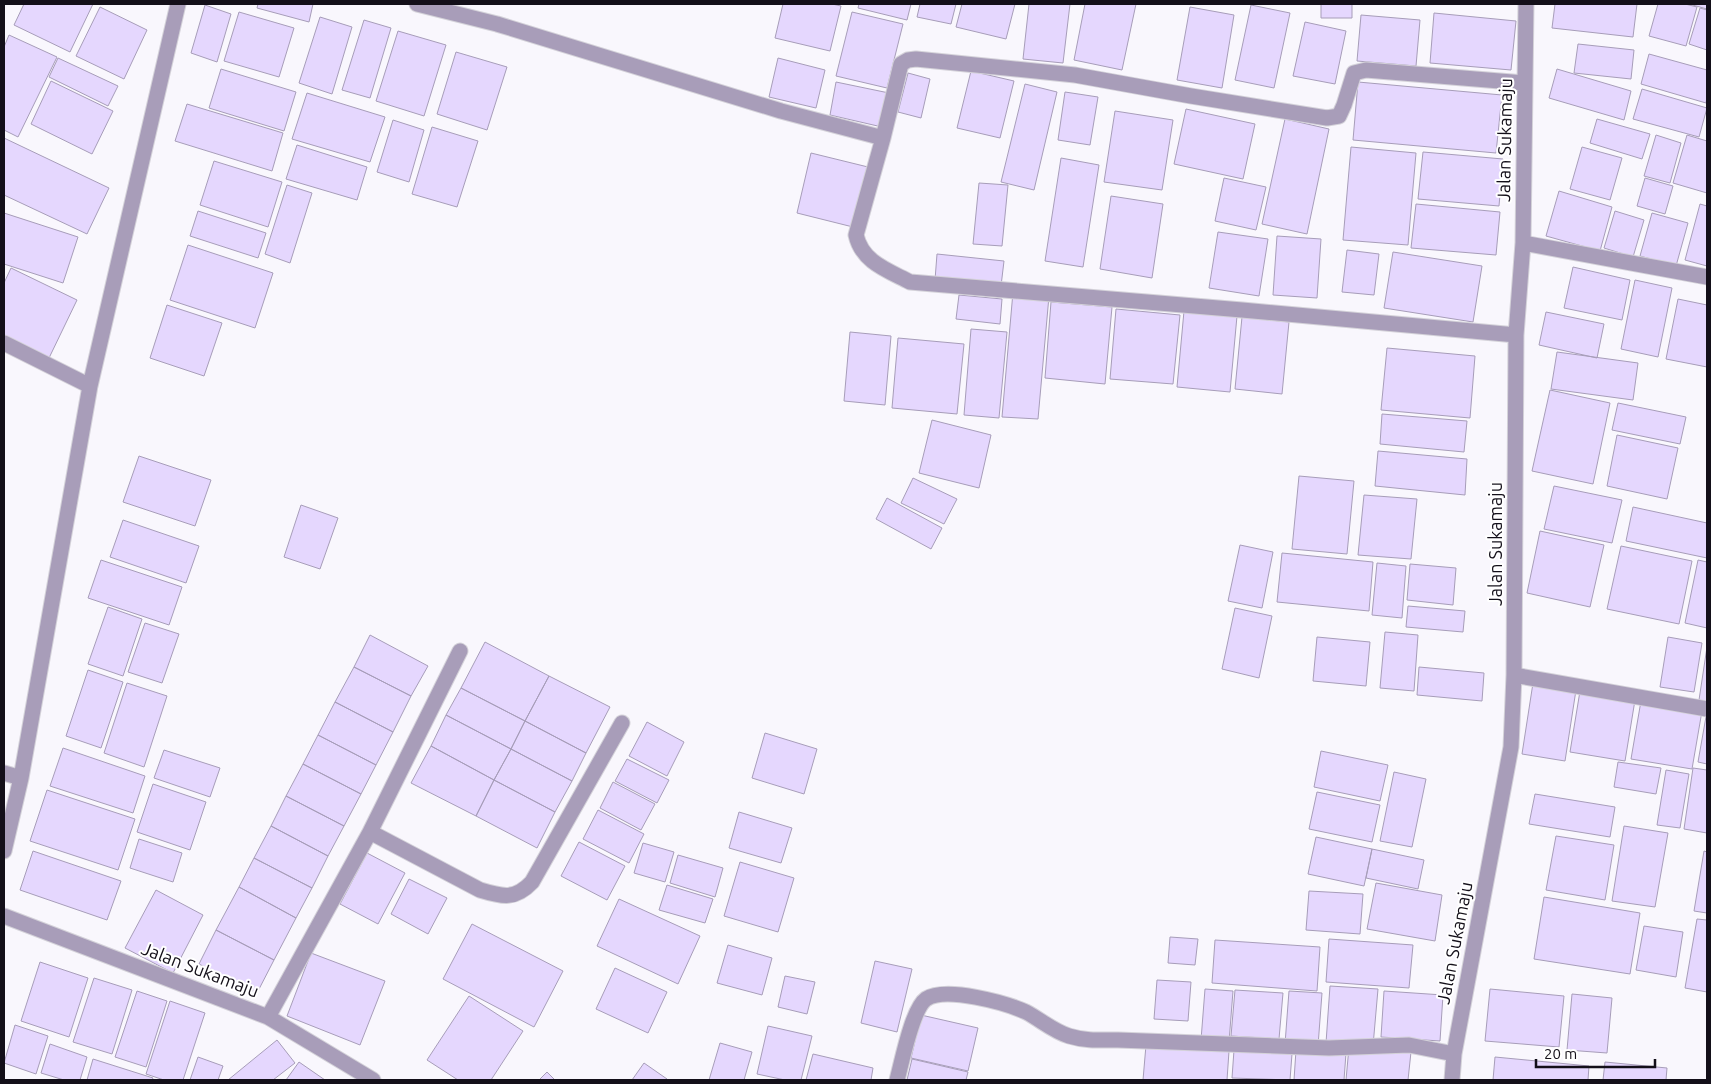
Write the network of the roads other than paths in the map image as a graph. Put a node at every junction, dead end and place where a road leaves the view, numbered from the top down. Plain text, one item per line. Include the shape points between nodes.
1 (178, 4) edge
2 (417, 4) edge
3 (1526, 4) edge
4 (1524, 83) junction
5 (883, 138) junction
6 (1523, 243) junction
7 (1707, 277) edge
8 (1516, 335) junction
9 (4, 342) edge
10 (90, 386) junction
11 (460, 651) dead end
12 (1514, 675) junction
13 (1707, 709) edge
14 (622, 723) dead end
15 (4, 773) edge
16 (21, 778) junction
17 (370, 832) junction
18 (4, 851) edge
19 (4, 916) edge
20 (268, 1017) junction
21 (1454, 1054) junction
22 (373, 1080) edge
23 (897, 1080) edge
24 (1452, 1080) edge

1 - 10 street
2 - 5 street via 496,24 781,111
3 - 4 street, Jalan Sukamaju
4 - 5 street via 1366,70 1354,72 1339,116 1327,118 1075,76 908,60 901,64
4 - 6 street, Jalan Sukamaju
5 - 8 street via 856,235 858,246 877,265 910,282
6 - 7 street
6 - 8 street, Jalan Sukamaju
8 - 12 street, Jalan Sukamaju
9 - 10 street
10 - 16 street
11 - 17 street
12 - 13 street
12 - 21 street, Jalan Sukamaju via 1511,747
14 - 17 street via 524,891 499,896 480,890
15 - 16 street
16 - 18 street
17 - 20 street
19 - 20 street, Jalan Sukamaju
20 - 22 street, Jalan Sukamaju
21 - 23 street via 1409,1045 1329,1048 1090,1041 1050,1029 1028,1013 1001,1002 948,993 926,999 915,1014
21 - 24 street, Jalan Sukamaju

